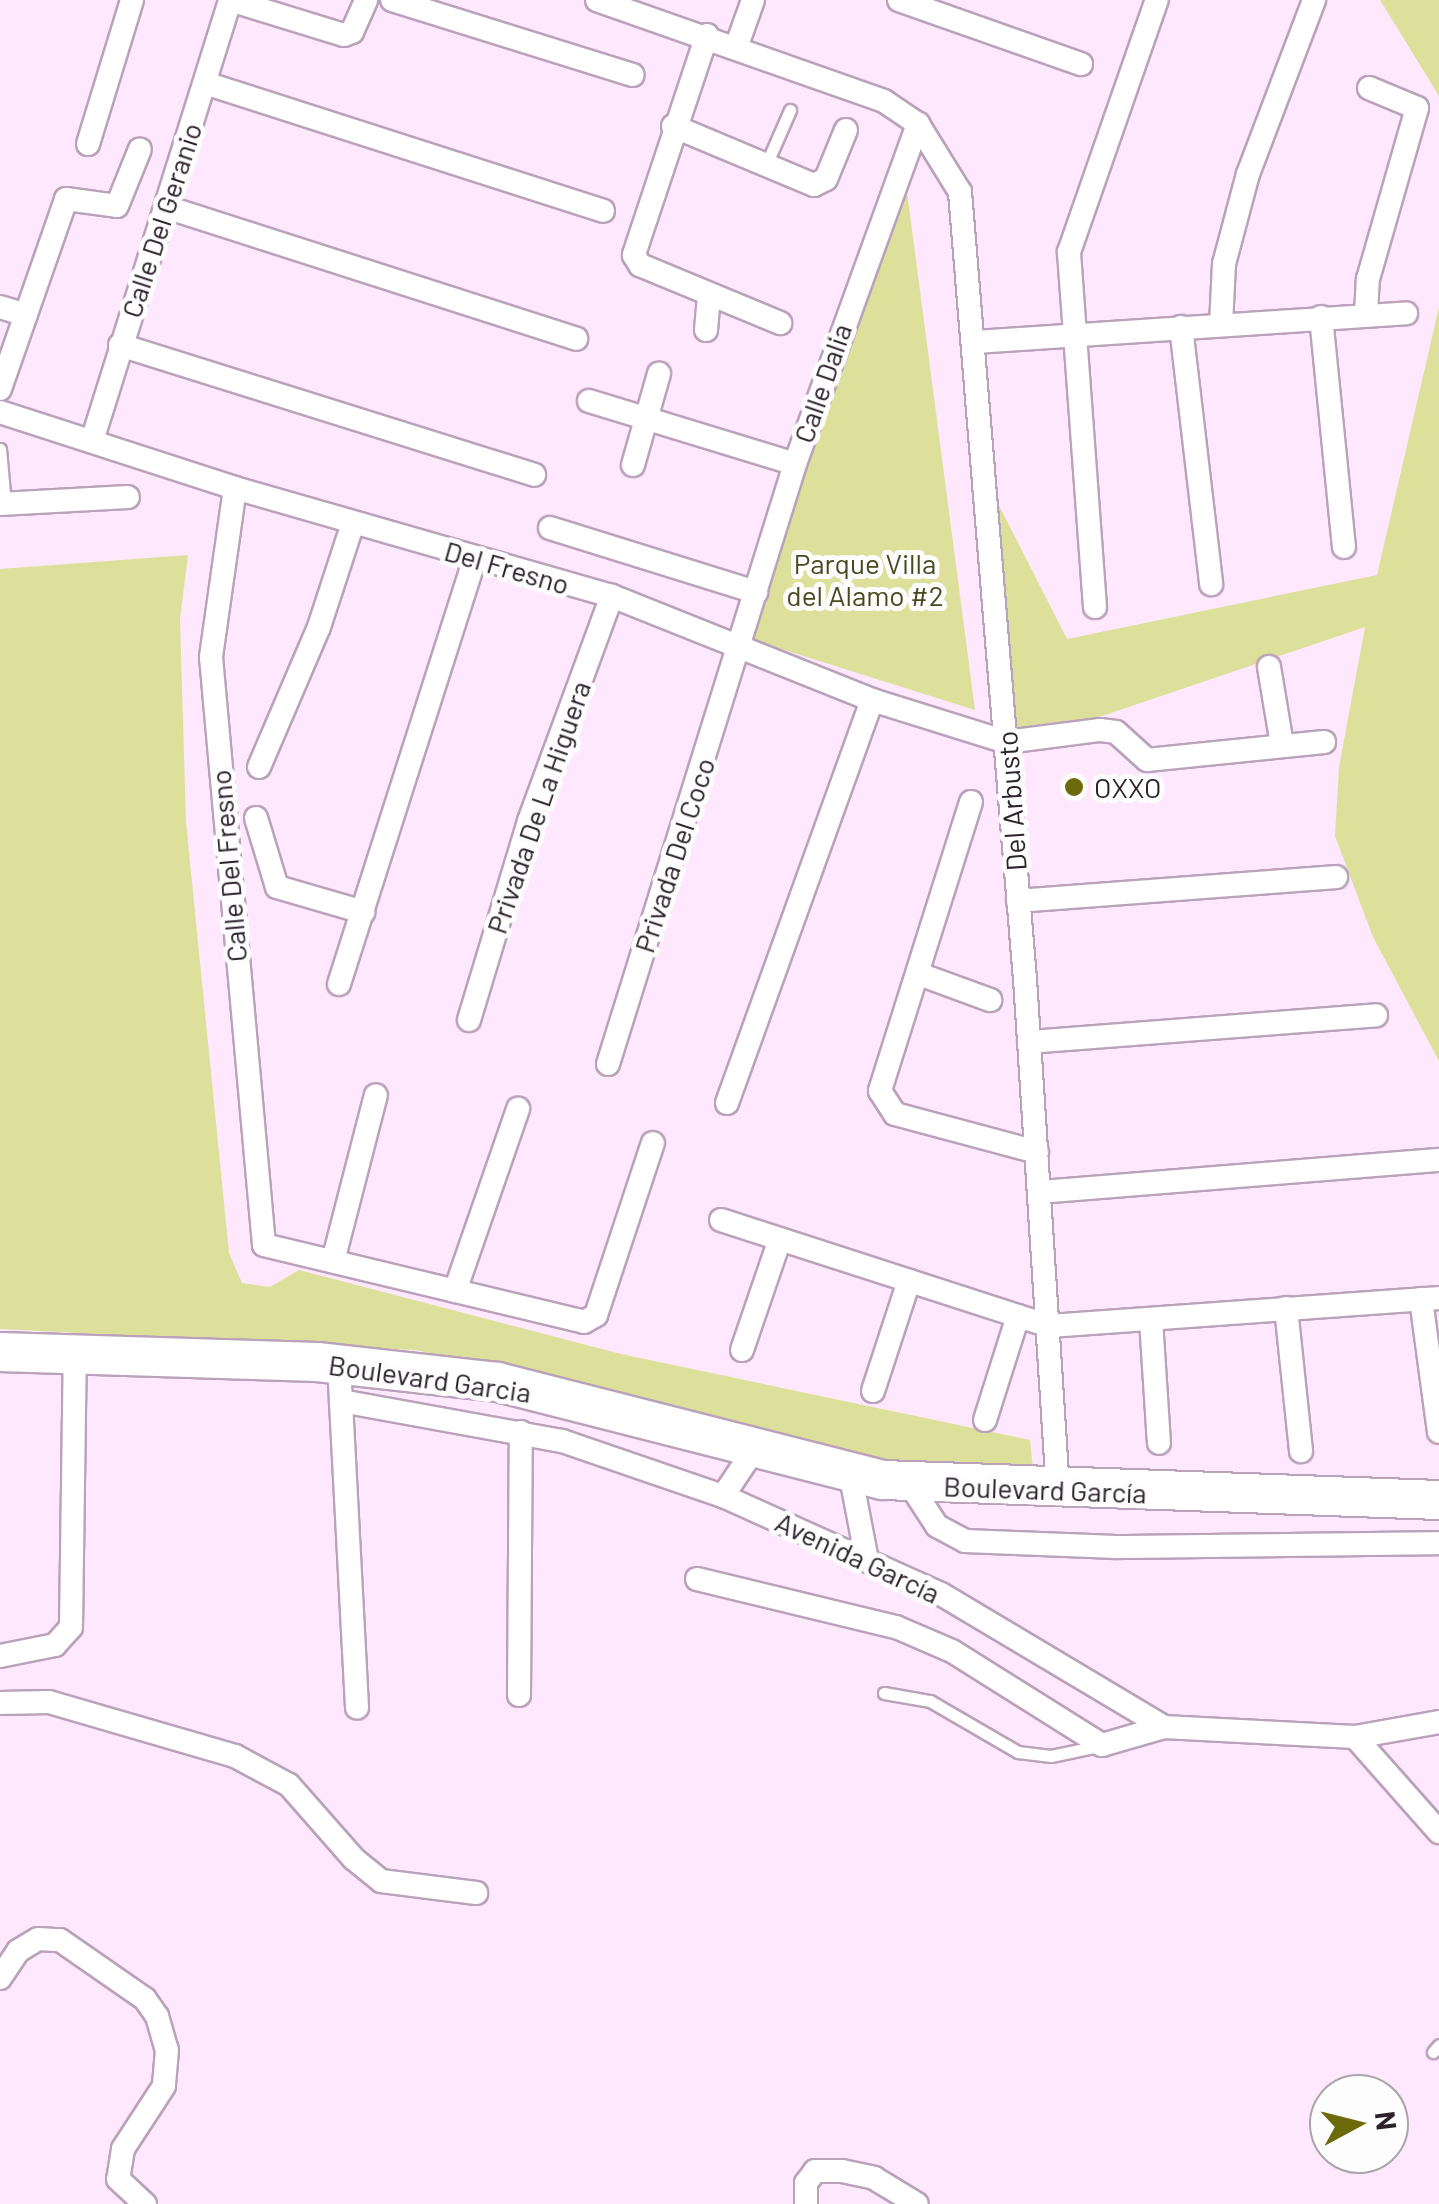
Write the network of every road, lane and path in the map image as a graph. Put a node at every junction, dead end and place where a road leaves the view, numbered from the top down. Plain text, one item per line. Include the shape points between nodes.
1 (132, 0) edge
2 (230, 0) edge
3 (366, 0) edge
4 (392, 0) edge
5 (597, 0) edge
6 (753, 0) edge
7 (900, 0) edge
8 (1157, 0) edge
9 (1314, 0) edge
10 (707, 35) junction
11 (738, 44) junction
12 (1081, 64) dead end
13 (633, 75) dead end
14 (205, 83) junction
15 (1369, 88) dead end
16 (790, 110) dead end
17 (918, 124) junction
18 (673, 126) junction
19 (846, 130) dead end
20 (88, 144) dead end
21 (140, 149) dead end
22 (766, 165) junction
23 (166, 207) junction
24 (604, 212) dead end
25 (709, 294) junction
26 (0, 307) edge
27 (1366, 314) junction
28 (1406, 314) dead end
29 (26, 315) junction
30 (1320, 318) junction
31 (780, 322) dead end
32 (1221, 326) junction
33 (1181, 327) junction
34 (706, 330) dead end
35 (1073, 334) junction
36 (576, 339) dead end
37 (974, 342) junction
38 (120, 345) junction
39 (660, 374) dead end
40 (0, 390) edge
41 (589, 401) dead end
42 (0, 412) edge
43 (648, 418) junction
44 (92, 441) junction
45 (0, 450) edge
46 (794, 464) junction
47 (634, 465) dead end
48 (534, 475) dead end
49 (235, 488) junction
50 (128, 498) dead end
51 (2, 504) edge
52 (354, 523) junction
53 (550, 528) dead end
54 (1344, 547) dead end
55 (475, 559) junction
56 (1210, 584) dead end
57 (756, 592) junction
58 (612, 596) junction
59 (1095, 608) dead end
60 (740, 646) junction
61 (1269, 667) dead end
62 (872, 700) junction
63 (1006, 742) junction
64 (1324, 742) dead end
65 (1282, 745) junction
66 (259, 767) dead end
67 (971, 802) dead end
68 (256, 818) dead end
69 (1336, 877) dead end
70 (1018, 901) junction
71 (364, 912) junction
72 (919, 974) junction
73 (339, 984) dead end
74 (990, 1000) dead end
75 (1376, 1015) dead end
76 (469, 1020) dead end
77 (1029, 1042) junction
78 (608, 1064) dead end
79 (376, 1095) dead end
80 (727, 1102) dead end
81 (518, 1109) dead end
82 (653, 1143) dead end
83 (1037, 1152) junction
84 (1439, 1160) edge
85 (1040, 1192) junction
86 (721, 1220) dead end
87 (780, 1240) junction
88 (332, 1260) junction
89 (909, 1281) junction
90 (455, 1292) junction
91 (1430, 1298) edge
92 (1286, 1308) junction
93 (1018, 1316) junction
94 (1150, 1320) junction
95 (1050, 1326) junction
96 (742, 1350) dead end
97 (0, 1352) edge
98 (75, 1354) junction
99 (340, 1382) junction
100 (872, 1392) dead end
101 (572, 1402) junction
102 (986, 1420) dead end
103 (520, 1432) junction
104 (1439, 1432) edge
105 (562, 1441) junction
106 (1159, 1444) dead end
107 (754, 1448) junction
108 (1301, 1451) dead end
109 (850, 1472) junction
110 (909, 1483) junction
111 (1058, 1491) junction
112 (723, 1496) junction
113 (1439, 1500) edge
114 (1439, 1543) edge
115 (866, 1556) junction
116 (697, 1579) dead end
117 (0, 1656) edge
118 (519, 1694) dead end
119 (884, 1694) dead end
120 (0, 1703) edge
121 (357, 1708) dead end
122 (1439, 1722) edge
123 (1164, 1727) junction
124 (1354, 1737) junction
125 (1102, 1745) junction
126 (1439, 1832) edge
127 (476, 1893) dead end
128 (0, 1978) edge
129 (145, 2204) edge
130 (806, 2204) edge
131 (917, 2204) edge

1 - 20 street
2 - 3 street via 344,35 352,32
2 - 14 street, Calle Del Geranio
4 - 13 street
5 - 10 street
6 - 11 street
7 - 12 street
8 - 35 street via 1070,252
9 - 32 street via 1248,174 1224,264
10 - 11 street
10 - 18 street
11 - 17 street via 884,101
14 - 23 street, Calle Del Geranio
14 - 24 street
15 - 27 street via 1417,108 1368,279
16 - 22 lane
17 - 37 street, Del Arbusto via 960,192
17 - 46 street, Calle Dalia
18 - 22 street
18 - 25 street via 634,255 640,265
19 - 22 street via 826,179 814,185
21 - 29 street via 116,206 66,199
23 - 36 street
23 - 38 street, Calle Del Geranio
25 - 31 street
25 - 34 street
26 - 29 street
27 - 28 street
27 - 30 street
29 - 40 street
30 - 32 street
30 - 54 street
32 - 33 street
33 - 35 street
33 - 56 street
35 - 37 street
35 - 59 street
37 - 63 street, Del Arbusto
38 - 44 street, Calle Del Geranio
38 - 48 street
39 - 43 street
41 - 43 street
42 - 44 street, Del Fresno
43 - 46 street
43 - 47 street
44 - 49 street, Del Fresno
45 - 51 lane
46 - 57 street, Calle Dalia
49 - 52 street, Del Fresno
49 - 88 street, Calle Del Fresno via 210,658 264,1244
50 - 51 street
52 - 55 street, Del Fresno
52 - 66 street via 319,628
53 - 57 street
55 - 58 street, Del Fresno
55 - 71 street
57 - 60 street, Calle Dalia
58 - 60 street, Del Fresno
58 - 76 street, Privada De La Higuera via 529,821
60 - 62 street, Del Fresno
60 - 78 street, Privada Del Coco
61 - 65 street
62 - 63 street, Del Fresno
62 - 80 street
63 - 65 street via 1116,732 1147,760
63 - 70 street, Del Arbusto
64 - 65 street
67 - 72 street
68 - 71 street via 277,886
69 - 70 street
70 - 77 street, Del Arbusto
71 - 73 street
72 - 74 street
72 - 83 street via 880,1092 884,1106
75 - 77 street
77 - 83 street, Del Arbusto
79 - 88 street
81 - 90 street
82 - 90 street via 591,1320
83 - 85 street, Del Arbusto
84 - 85 street
85 - 95 street, Del Arbusto
86 - 87 street
87 - 89 street
87 - 96 street
88 - 90 street
89 - 93 street
89 - 100 street
91 - 92 street
91 - 104 street
92 - 94 street
92 - 108 street
93 - 95 street
93 - 102 street
94 - 95 street
94 - 106 street
95 - 111 street, Del Arbusto
97 - 98 main road, Boulevard Garcia
98 - 99 main road, Boulevard Garcia
98 - 117 street via 71,1627 55,1645
99 - 101 main road, Boulevard Garcia via 498,1382
99 - 103 street, Avenida García
99 - 121 street
101 - 105 street
101 - 107 main road, Boulevard Garcia
103 - 105 street, Avenida García
103 - 118 street
105 - 112 street, Avenida García
107 - 109 main road, Boulevard Garcia
107 - 112 street
109 - 110 main road, Boulevard Garcia
109 - 115 street
110 - 111 main road, Boulevard García
110 - 114 street, Boulevard García via 937,1526 965,1541 1116,1548
111 - 113 main road, Boulevard García
112 - 115 street, Avenida García
115 - 123 street, Avenida García
116 - 125 street via 896,1627 952,1650
119 - 125 lane via 930,1701 1018,1752 1050,1756
120 - 127 street via 49,1702 236,1756 289,1785 381,1881
122 - 124 street, Avenida García
123 - 124 street, Avenida García
123 - 125 street
124 - 126 street
128 - 129 street via 18,1951 38,1939 60,1940 145,1999 157,2016 167,2050 164,2086 123,2149 118,2179
130 - 131 street via 806,2183 815,2172 828,2171 874,2178

